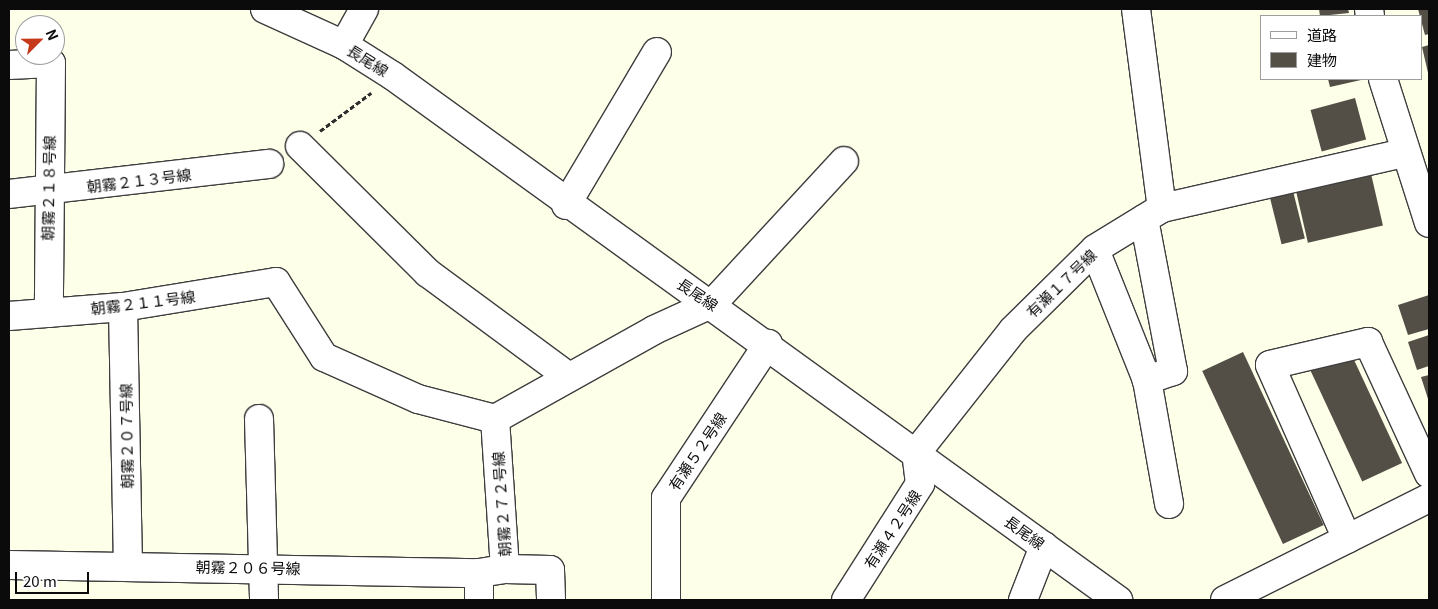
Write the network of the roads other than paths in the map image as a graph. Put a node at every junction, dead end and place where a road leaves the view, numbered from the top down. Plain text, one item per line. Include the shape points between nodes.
1 (265, 9) edge
2 (364, 9) edge
3 (1136, 9) edge
4 (344, 45) junction
5 (657, 52) dead end
6 (9, 65) edge
7 (1383, 80) edge
8 (300, 146) road end
9 (1404, 153) junction
10 (844, 161) dead end
11 (269, 164) dead end
12 (47, 192) junction
13 (9, 194) edge
14 (566, 205) junction
15 (1153, 213) junction
16 (1429, 223) edge
17 (1095, 250) junction
18 (713, 303) junction
19 (123, 307) junction
20 (48, 312) junction
21 (9, 316) edge
22 (768, 344) junction
23 (569, 377) junction
24 (1147, 380) junction
25 (259, 419) dead end
26 (495, 419) junction
27 (916, 453) junction
28 (1429, 474) edge
29 (1429, 498) edge
30 (1169, 504) dead end
31 (1347, 539) junction
32 (1044, 546) junction
33 (9, 564) edge
34 (128, 564) junction
35 (264, 568) junction
36 (492, 571) junction
37 (264, 600) edge
38 (479, 600) edge
39 (551, 600) edge
40 (666, 600) edge
41 (846, 600) edge
42 (1023, 600) edge
43 (1118, 600) edge
44 (1225, 600) edge

1 - 4 street, 長尾線
2 - 4 street
3 - 15 street
4 - 14 street, 長尾線 via 393,76
5 - 14 street
6 - 12 street, 朝霧２１８号線 via 51,63
7 - 9 street
8 - 23 street via 428,272
9 - 15 street, 有瀬１７号線
9 - 16 street
10 - 18 street
11 - 12 street, 朝霧２１３号線
12 - 13 street, 朝霧２１３号線
12 - 20 street, 朝霧２１８号線
14 - 18 street, 長尾線
15 - 17 street, 有瀬１７号線
15 - 24 street via 1173,371
17 - 24 street
17 - 27 street, 有瀬１７号線 via 1013,330
18 - 22 street, 長尾線
18 - 23 street
19 - 20 street, 朝霧２１１号線
19 - 26 street, 朝霧２１１号線 via 276,282 324,357 418,399
19 - 34 street, 朝霧２０７号線
20 - 21 street, 朝霧２１１号線
22 - 27 street, 長尾線
22 - 40 street, 有瀬５２号線 via 666,498
23 - 26 street
24 - 30 street
25 - 35 street
26 - 36 street, 朝霧２７２号線
27 - 32 street, 長尾線
27 - 41 street, 有瀬４２号線 via 920,484
28 - 31 street via 1368,342 1270,365
29 - 31 street
31 - 44 street
32 - 42 street
32 - 43 street, 長尾線
33 - 34 street, 朝霧２０６号線
34 - 35 street, 朝霧２０６号線
35 - 36 street, 朝霧２０６号線
35 - 37 street
36 - 38 street, 朝霧２７２号線
36 - 39 street via 550,570

